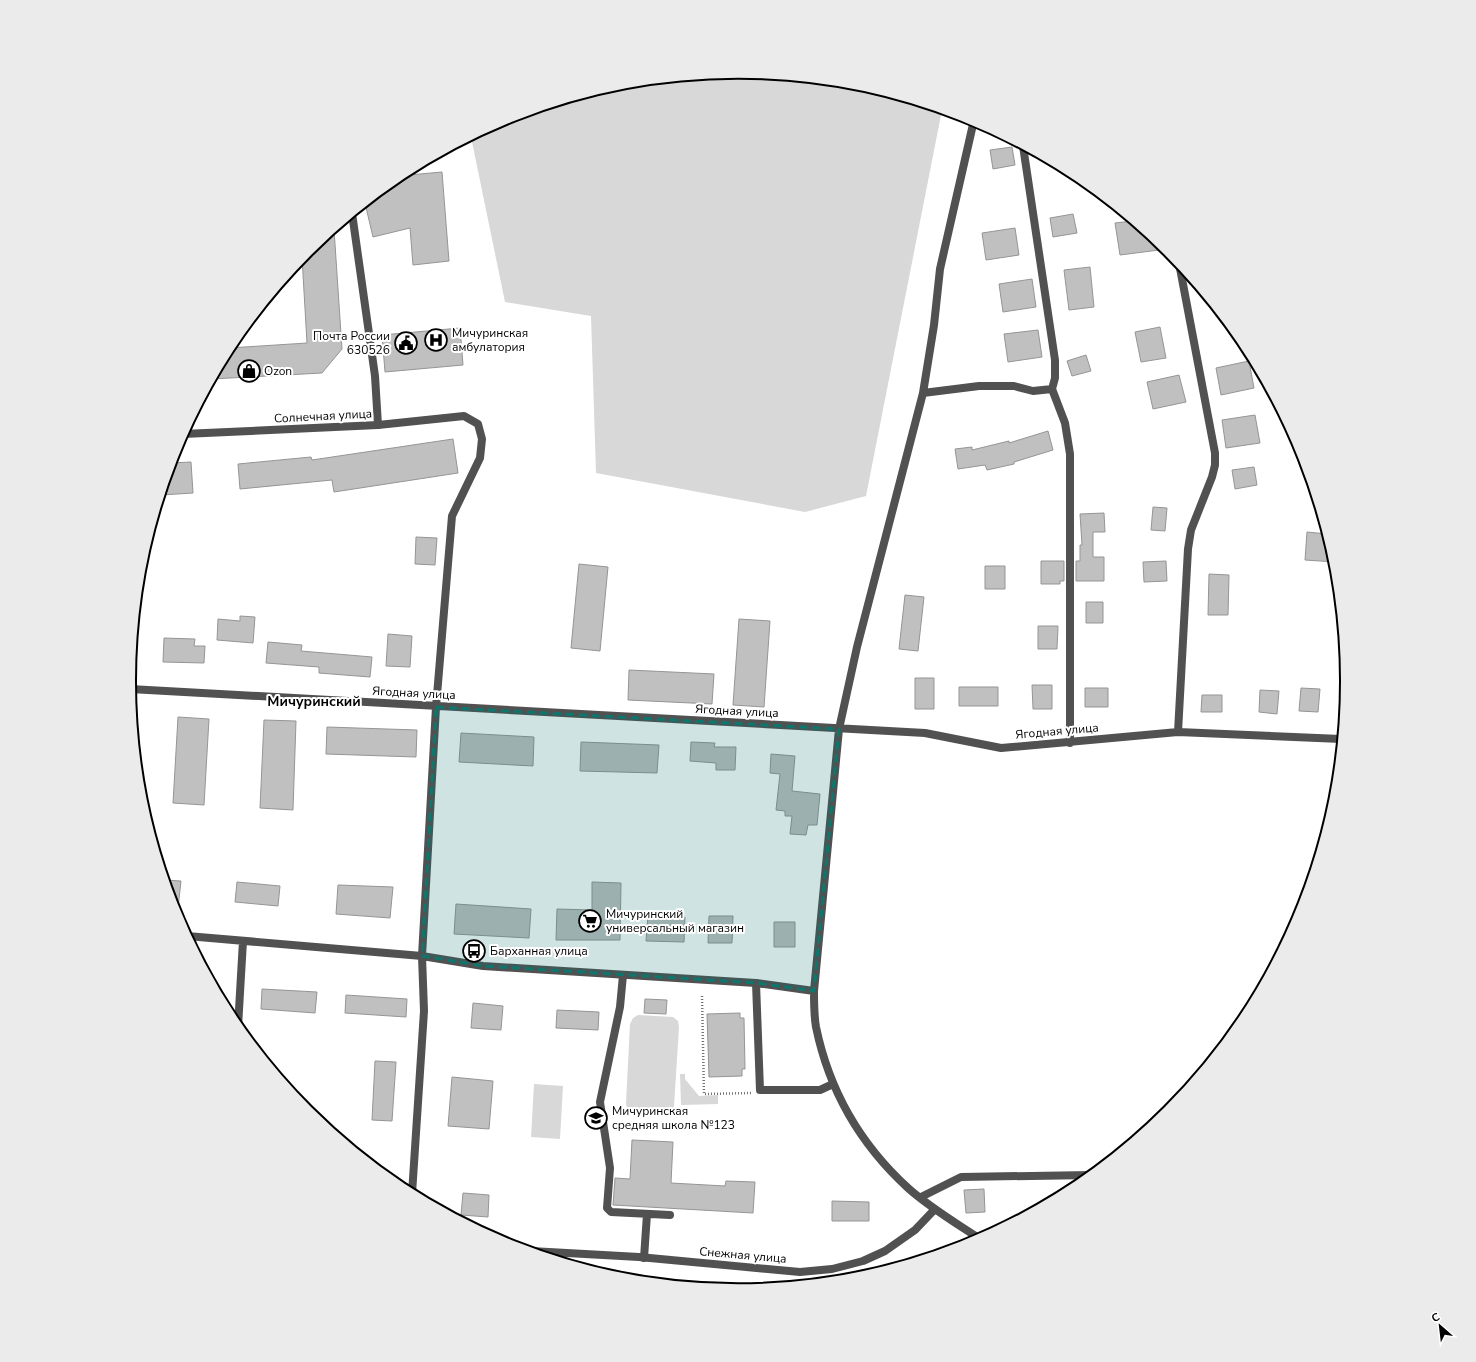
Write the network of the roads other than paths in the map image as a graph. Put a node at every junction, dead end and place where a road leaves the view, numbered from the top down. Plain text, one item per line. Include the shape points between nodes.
1 (972, 127) edge
2 (1024, 152) edge
3 (353, 219) edge
4 (1181, 273) edge
5 (1052, 389) junction
6 (923, 393) junction
7 (378, 425) junction
8 (190, 434) edge
9 (136, 688) edge
10 (436, 707) junction
11 (839, 729) junction
12 (1178, 732) junction
13 (1337, 739) edge
14 (1070, 743) junction
15 (193, 936) edge
16 (243, 940) junction
17 (422, 956) junction
18 (623, 975) junction
19 (756, 983) junction
20 (814, 991) junction
21 (239, 1017) edge
22 (833, 1084) junction
23 (1082, 1175) edge
24 (409, 1185) edge
25 (921, 1197) junction
26 (935, 1209) junction
27 (647, 1214) junction
28 (670, 1215) dead end
29 (973, 1235) edge
30 (565, 1257) edge
31 (644, 1258) junction

1 - 6 street via 940,268
2 - 5 street via 1055,360
3 - 7 street via 372,347
4 - 12 street via 1215,453 1215,465 1191,530 1188,549
5 - 6 street via 1034,391 1014,386 979,386
5 - 14 street via 1065,423 1070,454
6 - 11 street via 857,647
7 - 8 street, Солнечная улица
7 - 10 street, Солнечная улица via 464,416 478,424 482,439 480,458 452,516
9 - 10 street, Ягодная улица
10 - 11 street, Ягодная улица
10 - 17 street
11 - 14 street, Ягодная улица via 925,734 1001,748
11 - 20 street
12 - 13 street, Ягодная улица
12 - 14 street, Ягодная улица
15 - 16 street
16 - 17 street
16 - 21 street
17 - 18 street via 483,966
17 - 24 street via 424,1012
18 - 19 street
18 - 27 street via 620,1008 600,1102 610,1168 608,1208 611,1212
19 - 20 street
19 - 22 street via 760,1090 820,1090
20 - 22 street via 816,1026
22 - 25 street via 843,1107 871,1149 909,1189
23 - 25 street via 961,1177
25 - 26 street
26 - 29 street
26 - 31 street, Снежная улица via 915,1230 885,1251 863,1261 832,1268 800,1272 768,1271
27 - 28 street
27 - 31 street
30 - 31 street, Снежная улица

